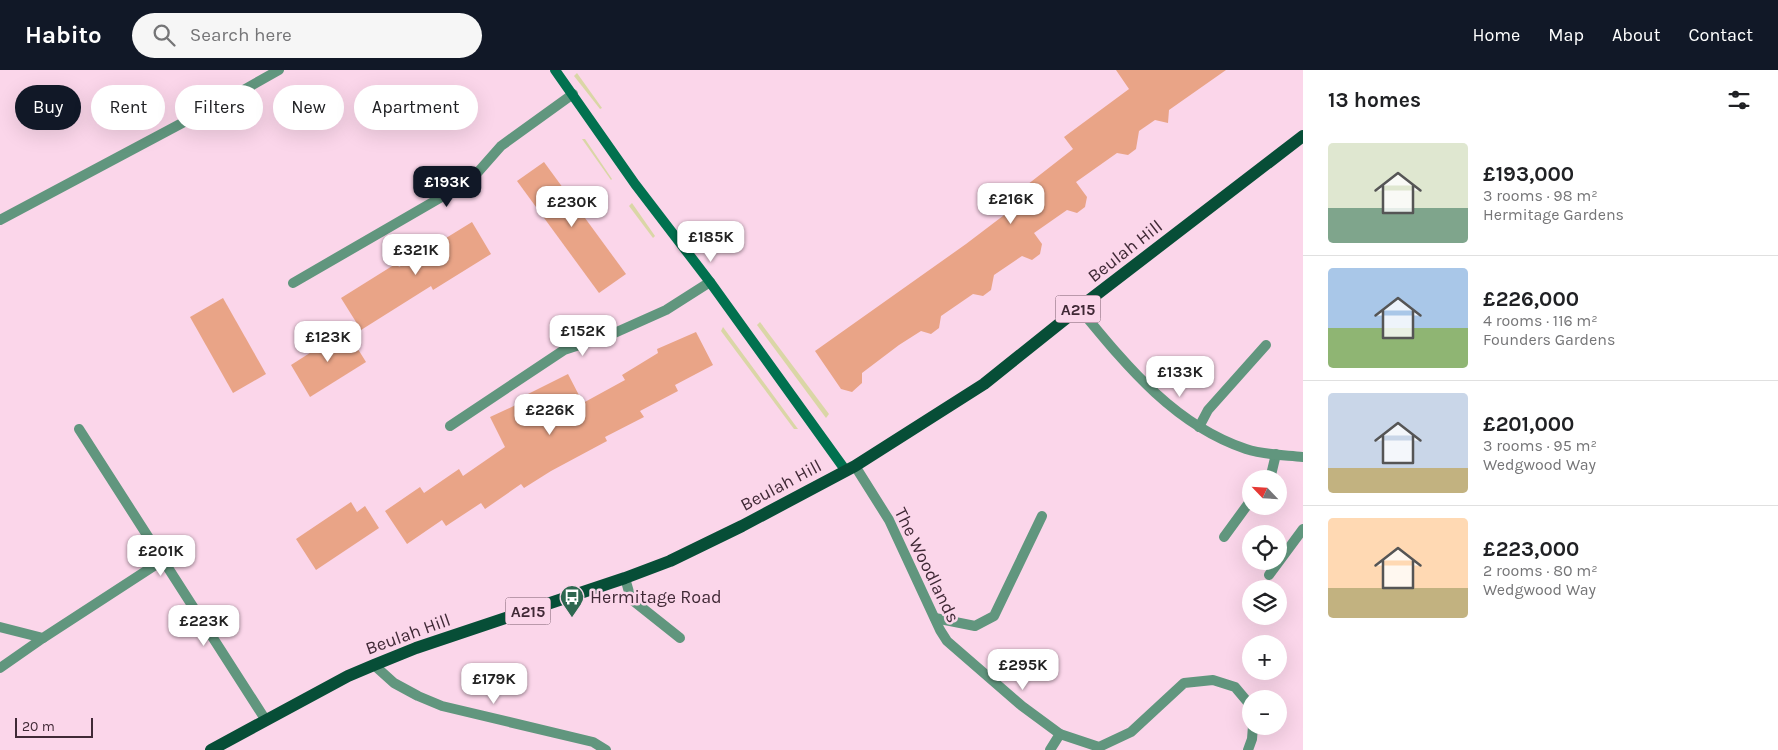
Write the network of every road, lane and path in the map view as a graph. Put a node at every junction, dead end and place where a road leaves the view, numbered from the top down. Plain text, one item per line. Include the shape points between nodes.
1 (279, 70) edge
2 (555, 70) edge
3 (573, 94) junction
4 (1303, 136) edge
5 (0, 220) edge
6 (710, 282) junction
7 (293, 283) dead end
8 (1079, 308) junction
9 (1266, 345) dead end
10 (450, 426) dead end
11 (1200, 427) junction
12 (79, 429) dead end
13 (1276, 454) junction
14 (1303, 457) edge
15 (850, 468) junction
16 (1271, 470) edge
17 (1242, 512) edge
18 (1042, 516) dead end
19 (1303, 529) edge
20 (1224, 537) dead end
21 (163, 560) junction
22 (1269, 576) dead end
23 (625, 578) junction
24 (935, 618) junction
25 (0, 627) edge
26 (43, 638) junction
27 (680, 638) dead end
28 (374, 665) junction
29 (0, 668) edge
30 (1242, 695) edge
31 (265, 719) junction
32 (1060, 734) junction
33 (1252, 735) edge
34 (211, 750) edge
35 (606, 750) edge
36 (1050, 750) edge
37 (1248, 750) edge

1 - 5 street
2 - 3 street
3 - 6 street via 635,184
3 - 7 street via 501,146 472,180
4 - 8 main road, Beulah Hill / A215
6 - 10 street via 666,310 610,335 564,350
6 - 15 street
8 - 11 street via 1145,384
8 - 15 main road, Beulah Hill / A215 via 984,384
9 - 11 street via 1208,410
11 - 13 street via 1248,450
12 - 21 street
13 - 14 street
13 - 16 street
15 - 23 main road, Beulah Hill / A215 via 679,557
15 - 24 street, The Woodlands via 889,520
17 - 20 street
18 - 24 street via 994,616 975,626
19 - 22 street
21 - 26 street
21 - 31 street
23 - 27 street via 631,599
23 - 28 main road, Beulah Hill / A215
24 - 32 street, The Woodlands via 947,641 1022,706
25 - 26 street
26 - 29 street
28 - 31 main road, Beulah Hill / A215
28 - 35 street via 394,683 442,706 593,742
30 - 32 street, The Woodlands via 1235,687 1213,680 1184,683 1131,732 1099,748
31 - 34 main road, Beulah Hill / A215
32 - 36 street
33 - 37 street

